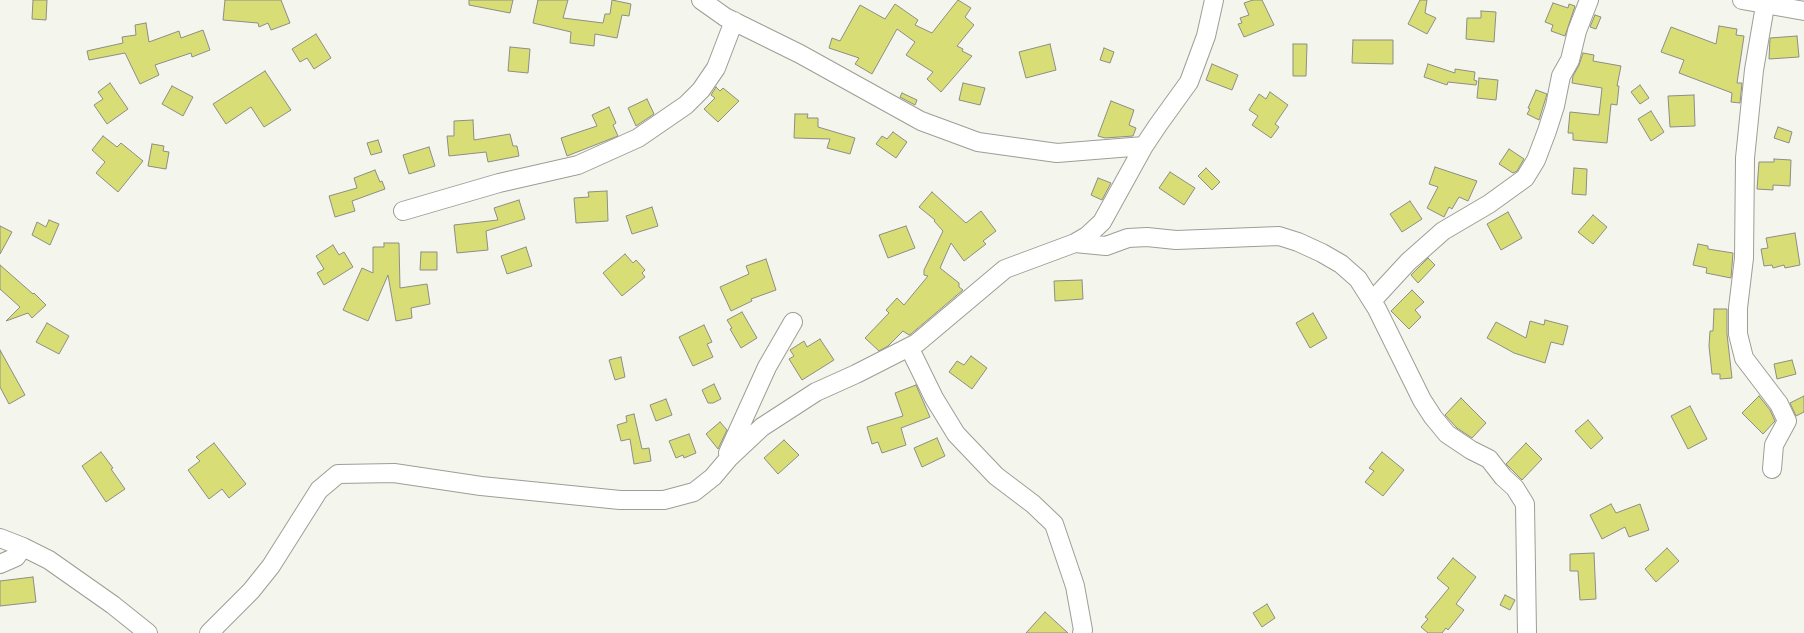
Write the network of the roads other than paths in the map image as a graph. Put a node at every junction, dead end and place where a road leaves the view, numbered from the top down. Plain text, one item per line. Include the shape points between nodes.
1 (701, 0) edge
2 (1214, 0) edge
3 (1589, 0) edge
4 (1742, 0) edge
5 (1765, 3) edge
6 (1804, 11) edge
7 (734, 22) junction
8 (1144, 146) junction
9 (404, 212) dead end
10 (1075, 243) junction
11 (1372, 301) junction
12 (793, 322) dead end
13 (909, 347) junction
14 (1772, 468) dead end
15 (719, 470) junction
16 (0, 538) edge
17 (23, 546) junction
18 (0, 564) edge
19 (148, 633) edge
20 (208, 633) edge
21 (1082, 633) edge
22 (1527, 633) edge

1 - 7 street
2 - 8 street via 1206,36 1189,82
3 - 11 street via 1570,60 1560,76 1556,106 1536,160 1525,178 1443,231
4 - 5 street
5 - 6 street
5 - 14 street via 1745,158 1744,258 1738,334 1744,358 1779,404 1787,421 1774,445
7 - 8 street via 800,54 920,121 978,142 1057,153
7 - 9 street via 716,68 701,90 686,105 638,138 578,165 499,183
8 - 10 street via 1102,222
10 - 11 street via 1106,246 1128,238 1200,240 1279,236 1341,264 1358,279
10 - 13 street via 1005,269
11 - 22 street via 1433,417 1447,434 1489,459 1525,504
12 - 15 street via 767,367
13 - 15 street via 816,392 788,410 762,427
13 - 21 street via 956,434 996,476 1054,524 1075,586
15 - 20 street via 694,492 664,500 574,496 394,473 338,474 319,490 271,566 251,591
16 - 17 street
17 - 18 street via 16,557
17 - 19 street via 49,560

